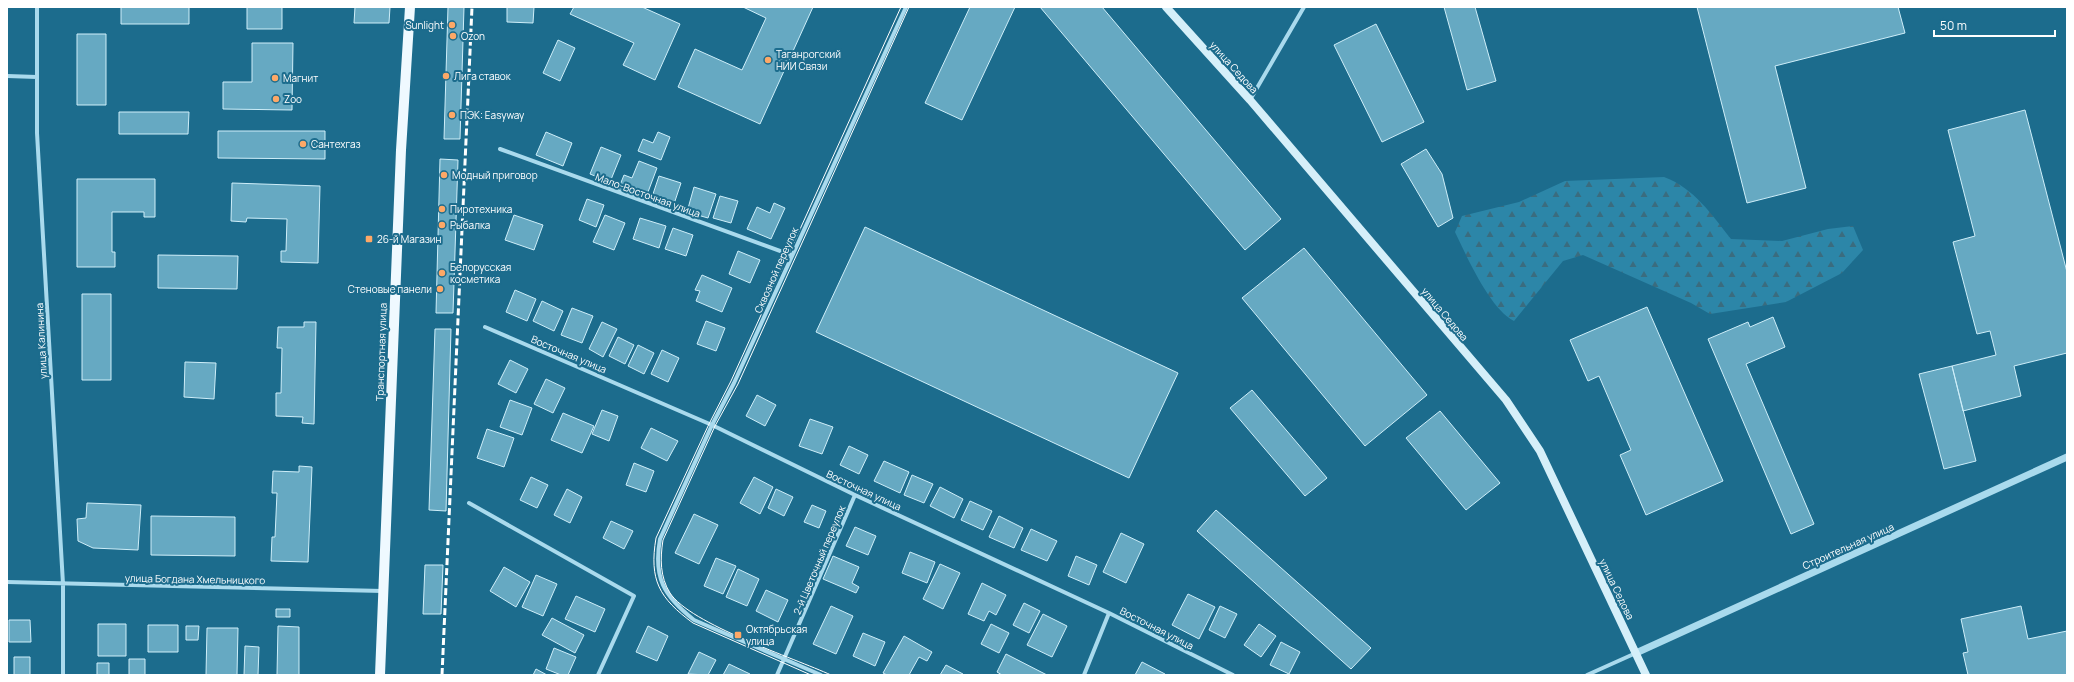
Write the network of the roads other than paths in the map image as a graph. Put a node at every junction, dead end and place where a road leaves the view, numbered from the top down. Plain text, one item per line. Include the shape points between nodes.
1 (37, 7) edge
2 (410, 7) edge
3 (906, 7) edge
4 (1166, 7) edge
5 (1304, 7) edge
6 (7, 76) edge
7 (37, 77) junction
8 (1250, 100) junction
9 (500, 149) dead end
10 (791, 255) junction
11 (485, 326) dead end
12 (712, 425) junction
13 (2067, 457) edge
14 (855, 495) junction
15 (469, 503) dead end
16 (7, 582) edge
17 (63, 584) junction
18 (383, 591) junction
19 (1109, 613) junction
20 (1636, 653) junction
21 (785, 660) junction
22 (63, 675) edge
23 (380, 675) edge
24 (598, 675) edge
25 (777, 675) edge
26 (821, 675) edge
27 (1084, 675) edge
28 (1233, 675) edge
29 (1587, 675) edge
30 (1646, 675) edge

1 - 7 street, улица Калинина
2 - 18 main road, Транспортная улица via 401,150
3 - 10 street, Сквозной переулок
4 - 8 main road, улица Седова
5 - 8 street
6 - 7 street
7 - 17 street, улица Калинина via 38,141
8 - 20 main road, улица Седова via 1506,400 1540,451
9 - 10 street, Мало-Восточная улица
10 - 12 street, Сквозной переулок via 734,383
11 - 12 street, Восточная улица
12 - 14 street, Восточная улица
12 - 21 street, Сквозной переулок via 660,539 657,555 660,580 668,596 694,620
13 - 20 street, Строительная улица
14 - 19 street, Восточная улица
14 - 21 street, 2-й Цветочный переулок
15 - 24 street via 634,596
16 - 17 street, улица Богдана Хмельницкого
17 - 18 street, улица Богдана Хмельницкого
17 - 22 street, улица Калинина
18 - 23 main road, Транспортная улица
19 - 27 street
19 - 28 street, Восточная улица
20 - 29 street
20 - 30 main road, улица Седова
21 - 25 street, 2-й Цветочный переулок
21 - 26 street

